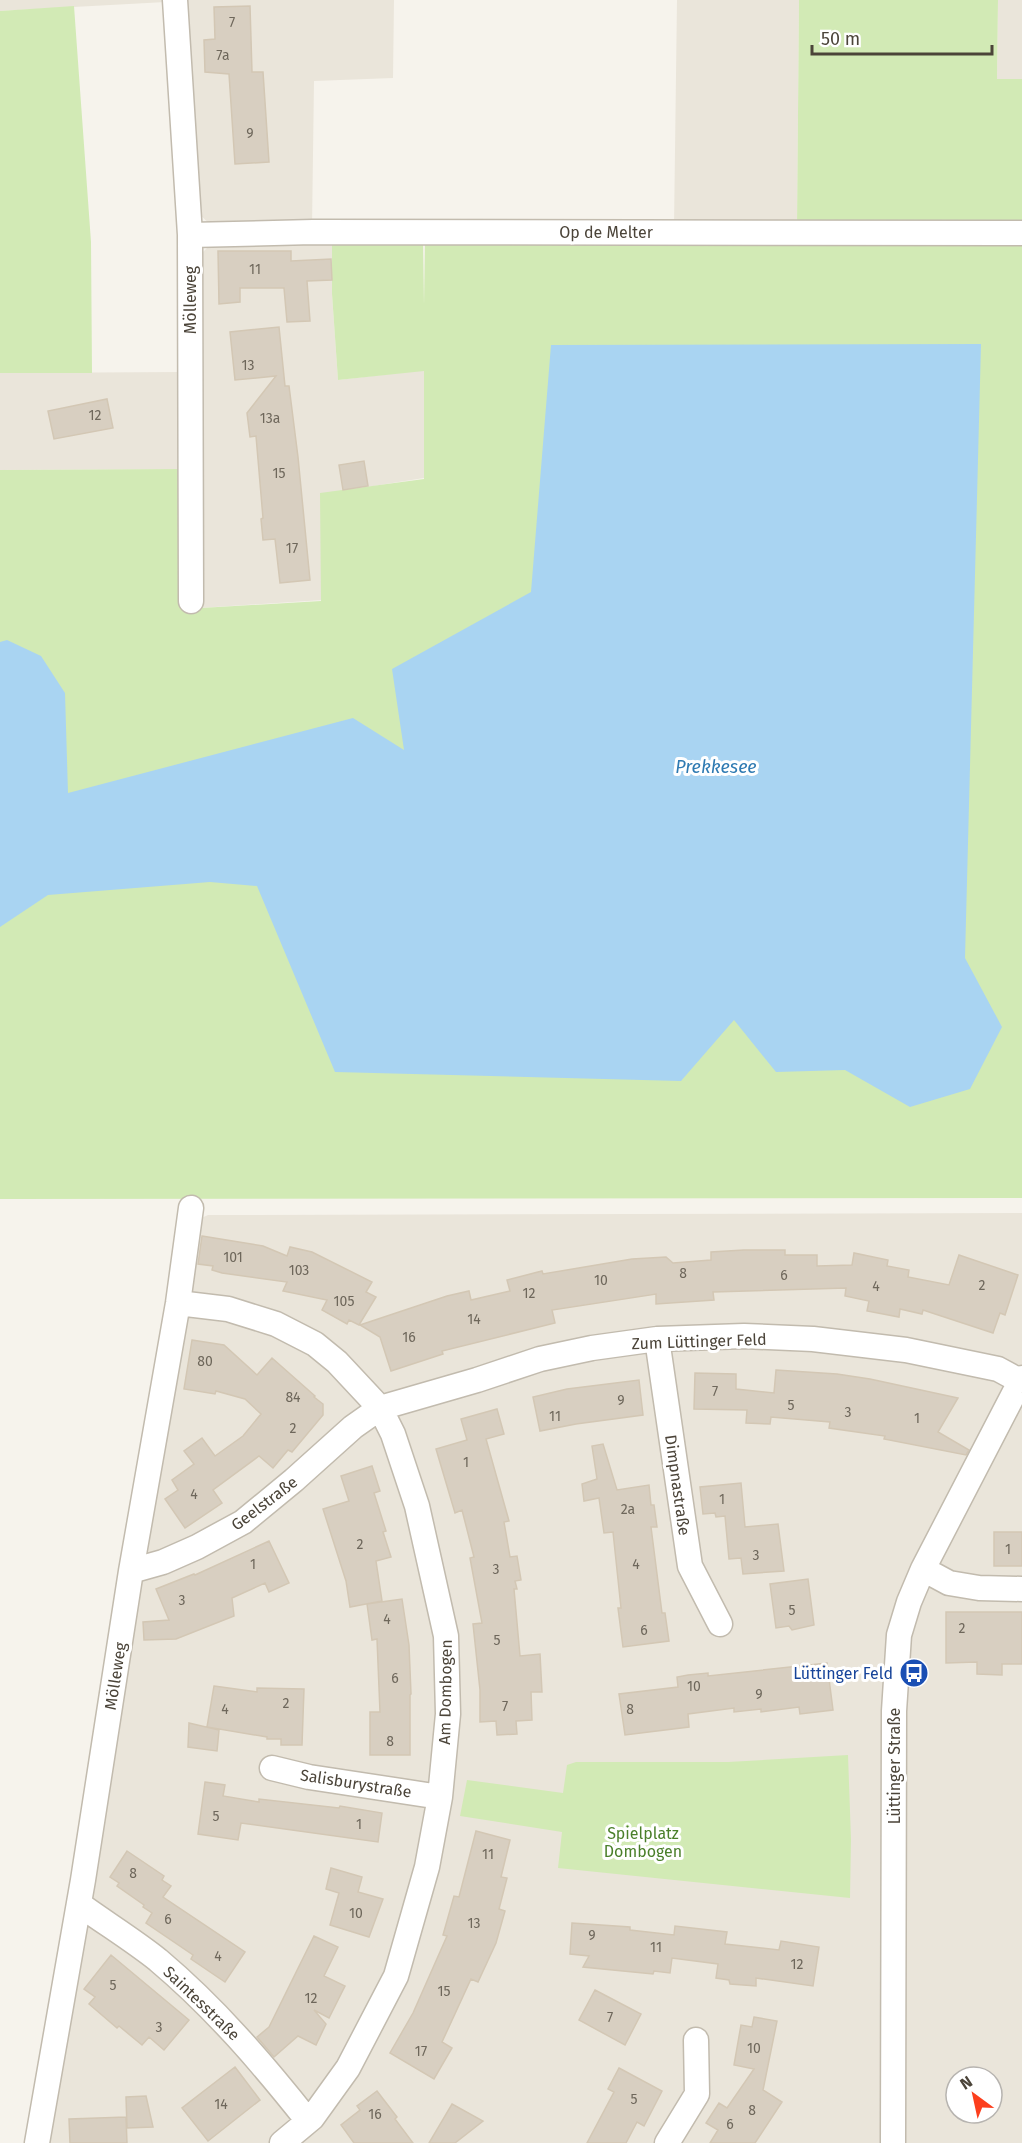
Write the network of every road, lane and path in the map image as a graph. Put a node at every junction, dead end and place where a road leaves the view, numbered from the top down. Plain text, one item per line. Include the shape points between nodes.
1 (175, 0) edge
2 (1022, 233) edge
3 (190, 235) junction
4 (191, 601) dead end
5 (191, 1208) dead end
6 (178, 1303) junction
7 (657, 1339) junction
8 (1021, 1379) edge
9 (380, 1408) junction
10 (923, 1569) junction
11 (131, 1572) junction
12 (1022, 1589) edge
13 (720, 1624) dead end
14 (272, 1768) dead end
15 (440, 1797) junction
16 (79, 1904) junction
17 (696, 2040) dead end
18 (294, 2136) edge
19 (37, 2143) edge
20 (667, 2143) edge
21 (893, 2143) edge

1 - 3 street, Mölleweg
2 - 3 street, Op de Melter
3 - 4 street, Mölleweg
5 - 6 street, Mölleweg
6 - 9 street, Am Dombogen via 228,1309 276,1324 322,1350
6 - 11 street, Mölleweg
7 - 8 street, Zum Lüttinger Feld via 744,1336 882,1347 999,1369
7 - 9 street, Zum Lüttinger Feld via 540,1359
7 - 13 street, Dimpnastraße via 690,1566
8 - 10 street, Lüttinger Straße
9 - 11 street, Geelstraße via 243,1522 197,1547
9 - 15 street, Am Dombogen via 414,1495 446,1636 448,1714
10 - 12 street via 949,1582 979,1588
10 - 21 street, Lüttinger Straße via 899,1635 894,1711
11 - 16 street, Mölleweg
14 - 15 street, Salisburystraße
15 - 18 street, Am Dombogen via 427,1867 396,1976 348,2068
16 - 18 street, Saintesstraße via 157,1959 253,2053
16 - 19 street, Mölleweg
17 - 20 street via 697,2094

